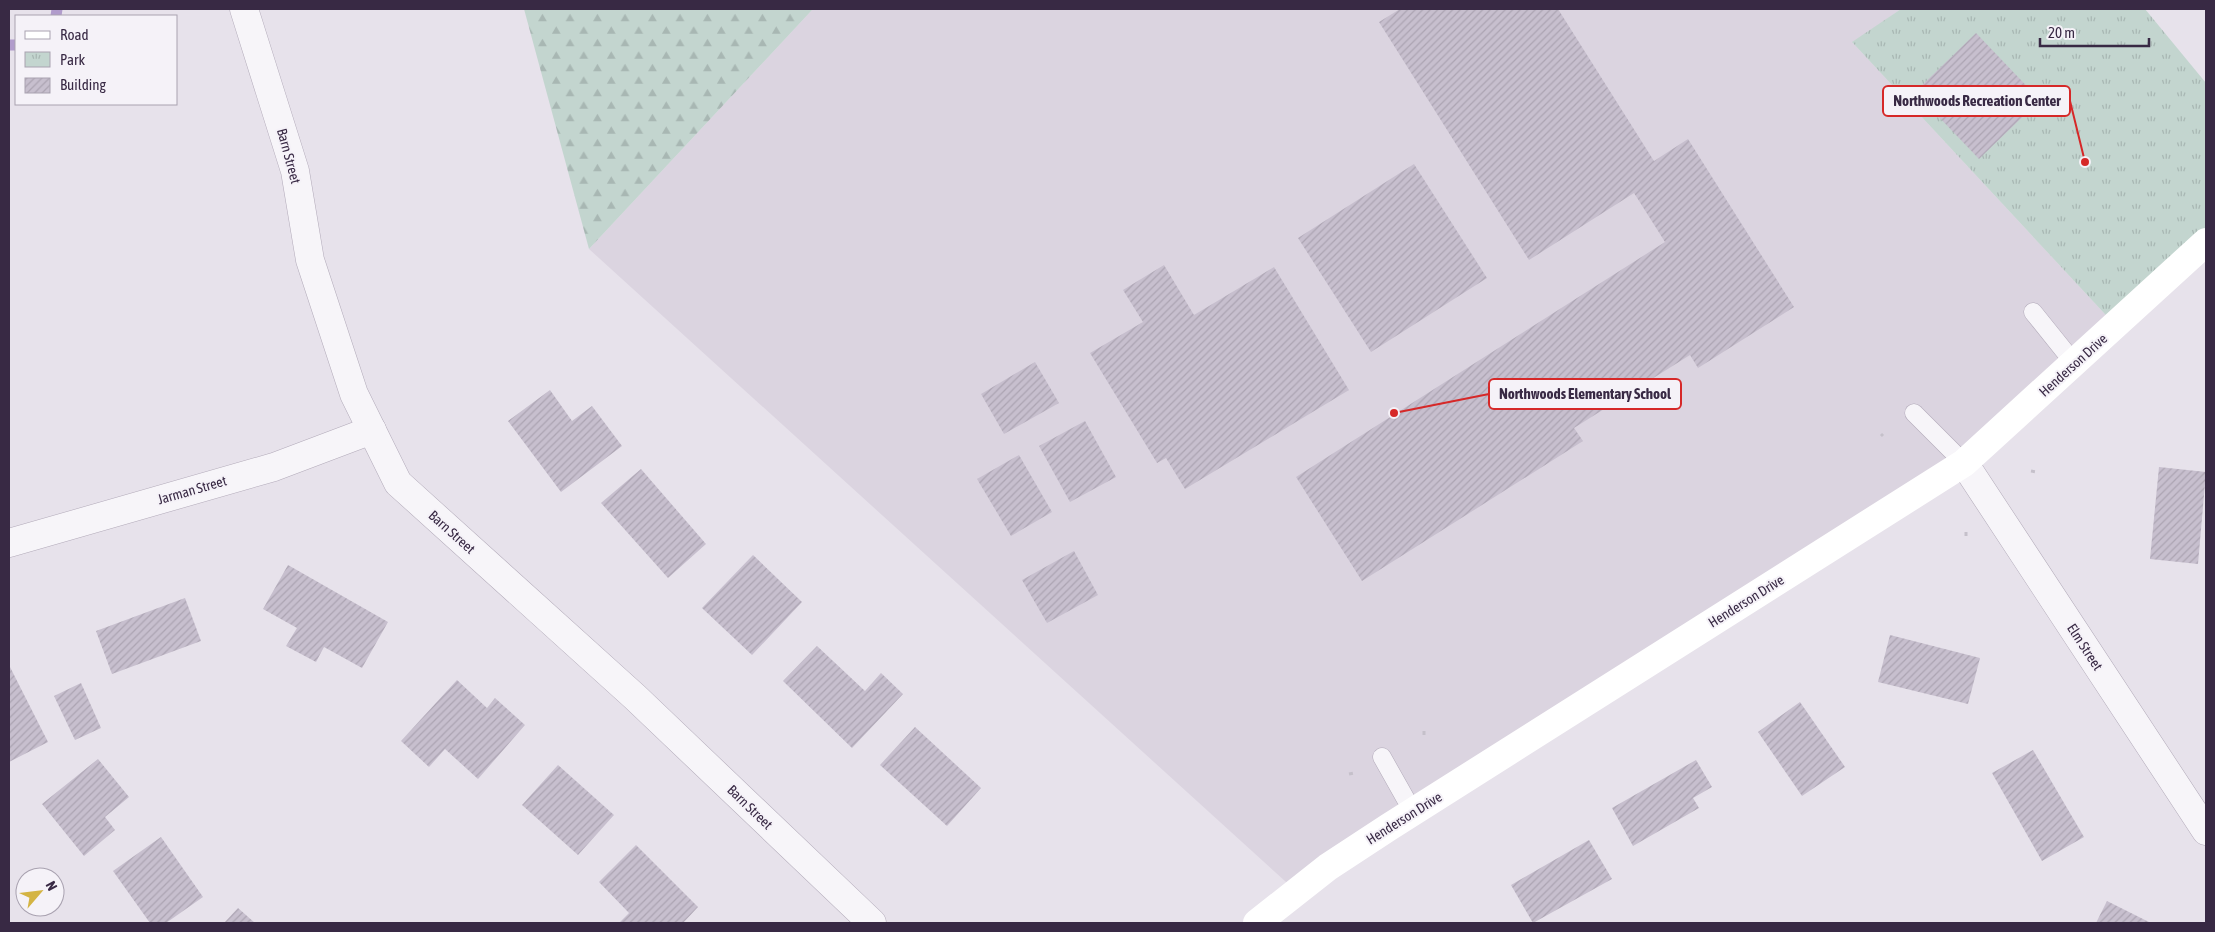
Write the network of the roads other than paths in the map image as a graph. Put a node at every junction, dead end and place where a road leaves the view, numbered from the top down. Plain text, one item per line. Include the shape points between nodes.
1 (244, 9) edge
2 (2206, 242) edge
3 (2033, 312) dead end
4 (2074, 363) junction
5 (1914, 413) dead end
6 (372, 430) junction
7 (1964, 463) junction
8 (9, 543) edge
9 (1382, 757) dead end
10 (1413, 812) junction
11 (2206, 831) edge
12 (872, 923) edge
13 (1257, 923) edge

1 - 6 street, Barn Street via 294,171 310,260 354,394
2 - 4 main road, Henderson Drive
3 - 4 lane
4 - 7 main road, Henderson Drive
5 - 7 lane
6 - 8 street, Jarman Street via 274,467
6 - 12 street, Barn Street via 398,483 635,697
7 - 10 main road, Henderson Drive
7 - 11 street, Elm Street
9 - 10 lane
10 - 13 main road, Henderson Drive via 1328,866

